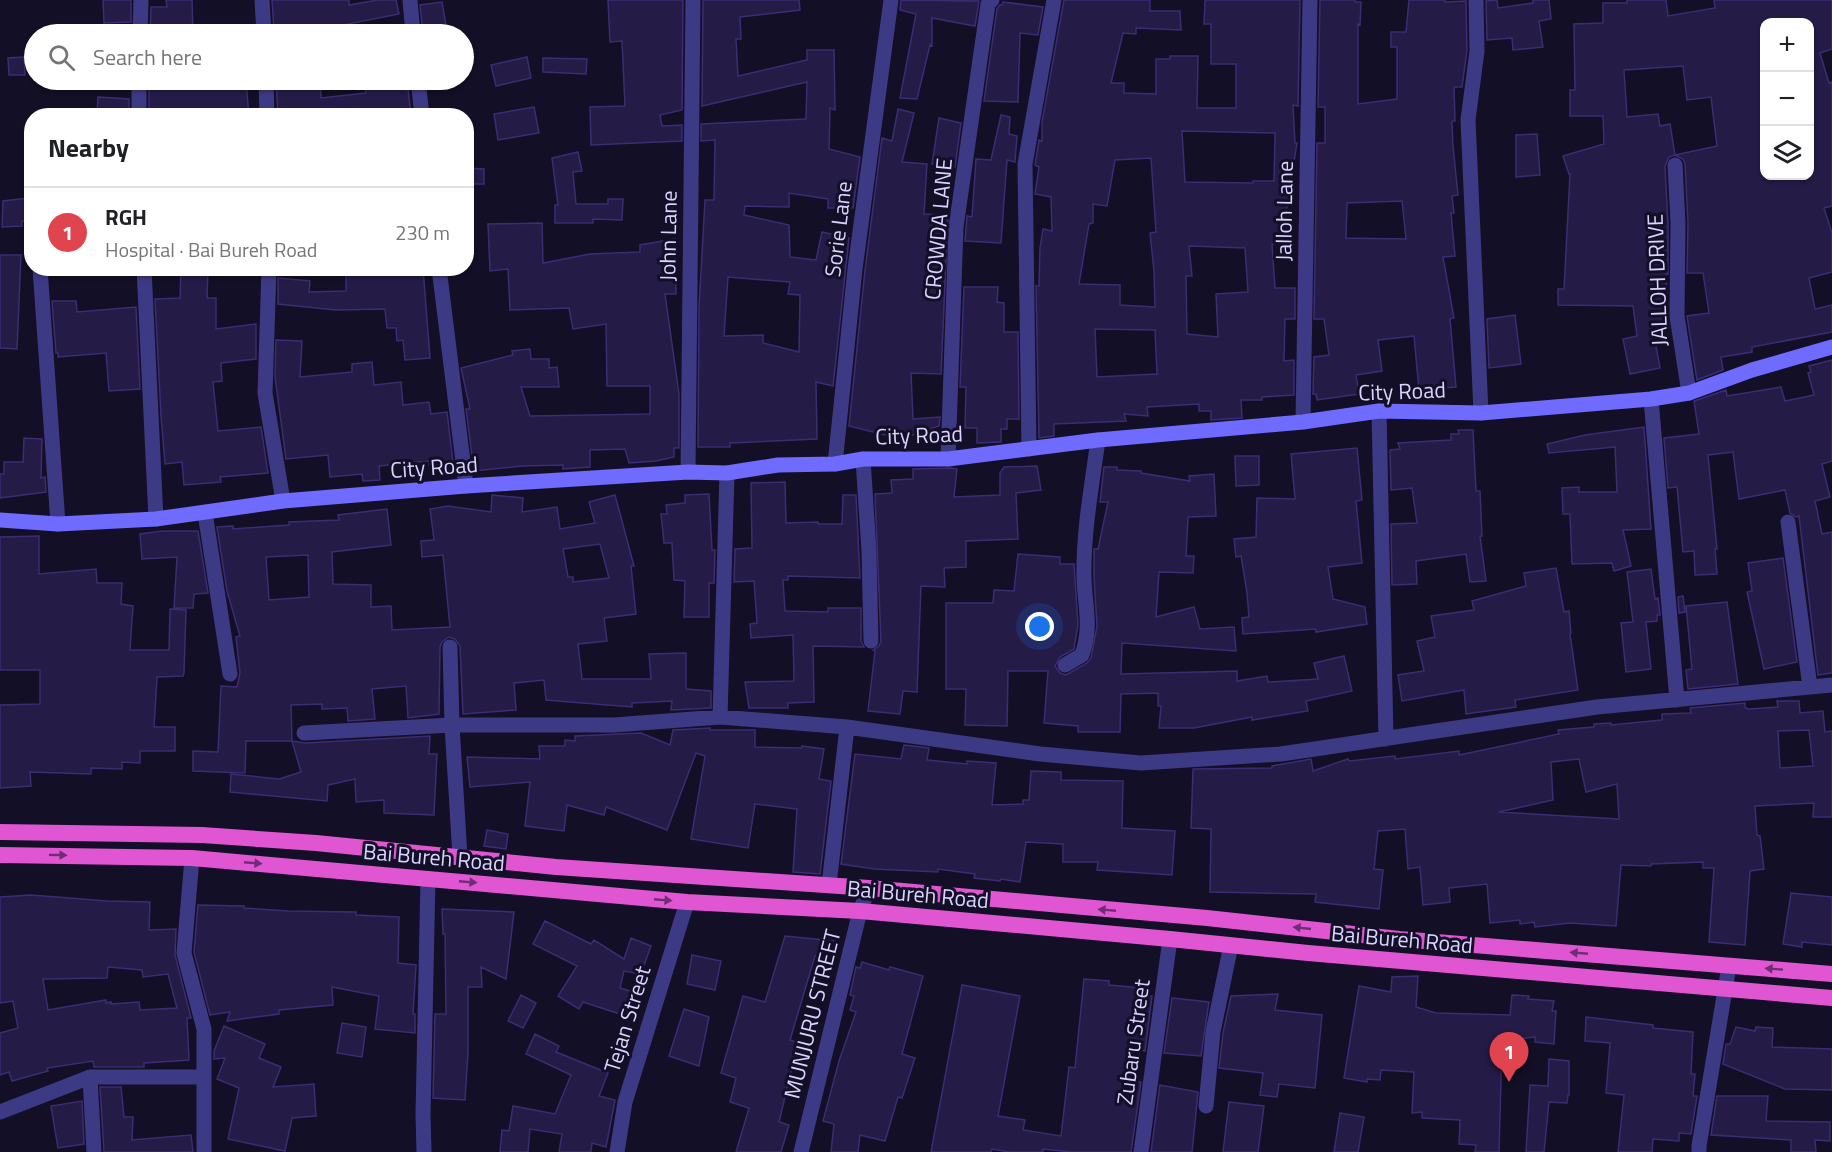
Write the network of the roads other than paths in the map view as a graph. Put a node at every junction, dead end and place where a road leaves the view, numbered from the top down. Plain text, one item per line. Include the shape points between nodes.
1 (141, 0) edge
2 (262, 0) edge
3 (410, 0) edge
4 (693, 0) edge
5 (891, 0) edge
6 (1054, 0) edge
7 (1310, 0) edge
8 (1476, 0) edge
9 (990, 2) edge
10 (140, 24) edge
11 (263, 24) edge
12 (412, 24) edge
13 (139, 90) edge
14 (266, 90) edge
15 (419, 90) edge
16 (139, 108) edge
17 (267, 108) edge
18 (421, 108) edge
19 (1675, 165) dead end
20 (41, 276) edge
21 (144, 276) edge
22 (269, 276) edge
23 (440, 276) edge
24 (1832, 347) edge
25 (1689, 393) junction
26 (1651, 399) junction
27 (1379, 411) junction
28 (1481, 412) junction
29 (1303, 422) junction
30 (1098, 440) junction
31 (1029, 449) junction
32 (863, 459) junction
33 (948, 459) junction
34 (835, 464) junction
35 (688, 472) junction
36 (727, 473) junction
37 (466, 486) junction
38 (283, 501) junction
39 (205, 513) junction
40 (156, 519) junction
41 (0, 520) edge
42 (1788, 522) dead end
43 (58, 524) junction
44 (871, 641) dead end
45 (450, 646) dead end
46 (1065, 666) dead end
47 (230, 674) dead end
48 (1832, 685) edge
49 (1810, 687) junction
50 (1677, 700) junction
51 (720, 717) junction
52 (452, 725) junction
53 (847, 727) junction
54 (304, 733) dead end
55 (1386, 738) junction
56 (0, 832) edge
57 (0, 855) edge
58 (460, 857) junction
59 (192, 858) junction
60 (428, 879) junction
61 (829, 885) junction
62 (869, 888) junction
63 (687, 902) junction
64 (860, 911) junction
65 (1170, 939) junction
66 (1231, 945) junction
67 (1729, 966) junction
68 (1832, 974) edge
69 (1725, 988) junction
70 (1832, 998) edge
71 (90, 1077) junction
72 (204, 1077) junction
73 (1206, 1106) dead end
74 (0, 1112) edge
75 (94, 1152) edge
76 (204, 1152) edge
77 (424, 1152) edge
78 (617, 1152) edge
79 (801, 1152) edge
80 (1141, 1152) edge
81 (1699, 1152) edge

1 - 10 street
2 - 11 street
3 - 12 street
4 - 35 street, John Lane
5 - 34 street, Sorie Lane via 855,269
6 - 31 street via 1025,164
7 - 29 street, Jalloh Lane
8 - 28 street via 1477,51 1468,120
9 - 33 street, CROWDA LANE via 956,227
13 - 16 street
14 - 17 street
15 - 18 street
19 - 25 street, JALLOH DRIVE via 1677,316
20 - 43 street
21 - 40 street
22 - 38 street via 265,393
23 - 37 street
24 - 25 main road, City Road
25 - 26 main road, City Road
26 - 28 main road, City Road
26 - 50 street
27 - 28 main road, City Road
27 - 29 main road, City Road
27 - 55 street
29 - 30 main road, City Road
30 - 31 main road, City Road
30 - 46 street via 1086,534 1087,639 1082,655
31 - 33 main road, City Road
32 - 33 main road, City Road
32 - 34 main road, City Road
32 - 44 street
34 - 36 main road, City Road via 778,465
35 - 36 main road, City Road
35 - 37 main road, City Road
36 - 51 street
37 - 38 main road, City Road
38 - 39 main road, City Road
39 - 40 main road, City Road
39 - 47 street
40 - 43 main road, City Road
41 - 43 main road, City Road
42 - 49 street
45 - 52 street
48 - 49 street
49 - 50 street
50 - 55 street via 1597,707
51 - 52 street via 614,725
51 - 53 street
52 - 54 street
52 - 58 street
53 - 55 street via 1040,754 1141,763 1281,754
53 - 61 street
56 - 58 highway, Bai Bureh Road via 202,835
57 -> 59 highway, Bai Bureh Road
58 - 61 highway, Bai Bureh Road
59 -> 60 highway, Bai Bureh Road
59 - 72 street via 184,952 204,1029
60 -> 63 highway, Bai Bureh Road
60 - 77 street
61 - 62 highway, Bai Bureh Road
62 - 64 street, MUNJURU STREET
67 -> 62 highway, Bai Bureh Road
63 - 64 highway, Bai Bureh Road
63 - 78 street, Tejan Street via 625,1102
64 - 65 highway, Bai Bureh Road
64 - 79 street, MUNJURU STREET
65 - 66 highway, Bai Bureh Road
65 - 80 street, Zubaru Street
66 - 69 highway, Bai Bureh Road
66 - 73 street via 1213,1032
68 -> 67 highway, Bai Bureh Road
67 - 69 street
69 - 70 highway, Bai Bureh Road
69 - 81 street
71 - 72 street
71 - 74 street
71 - 75 street
72 - 76 street

